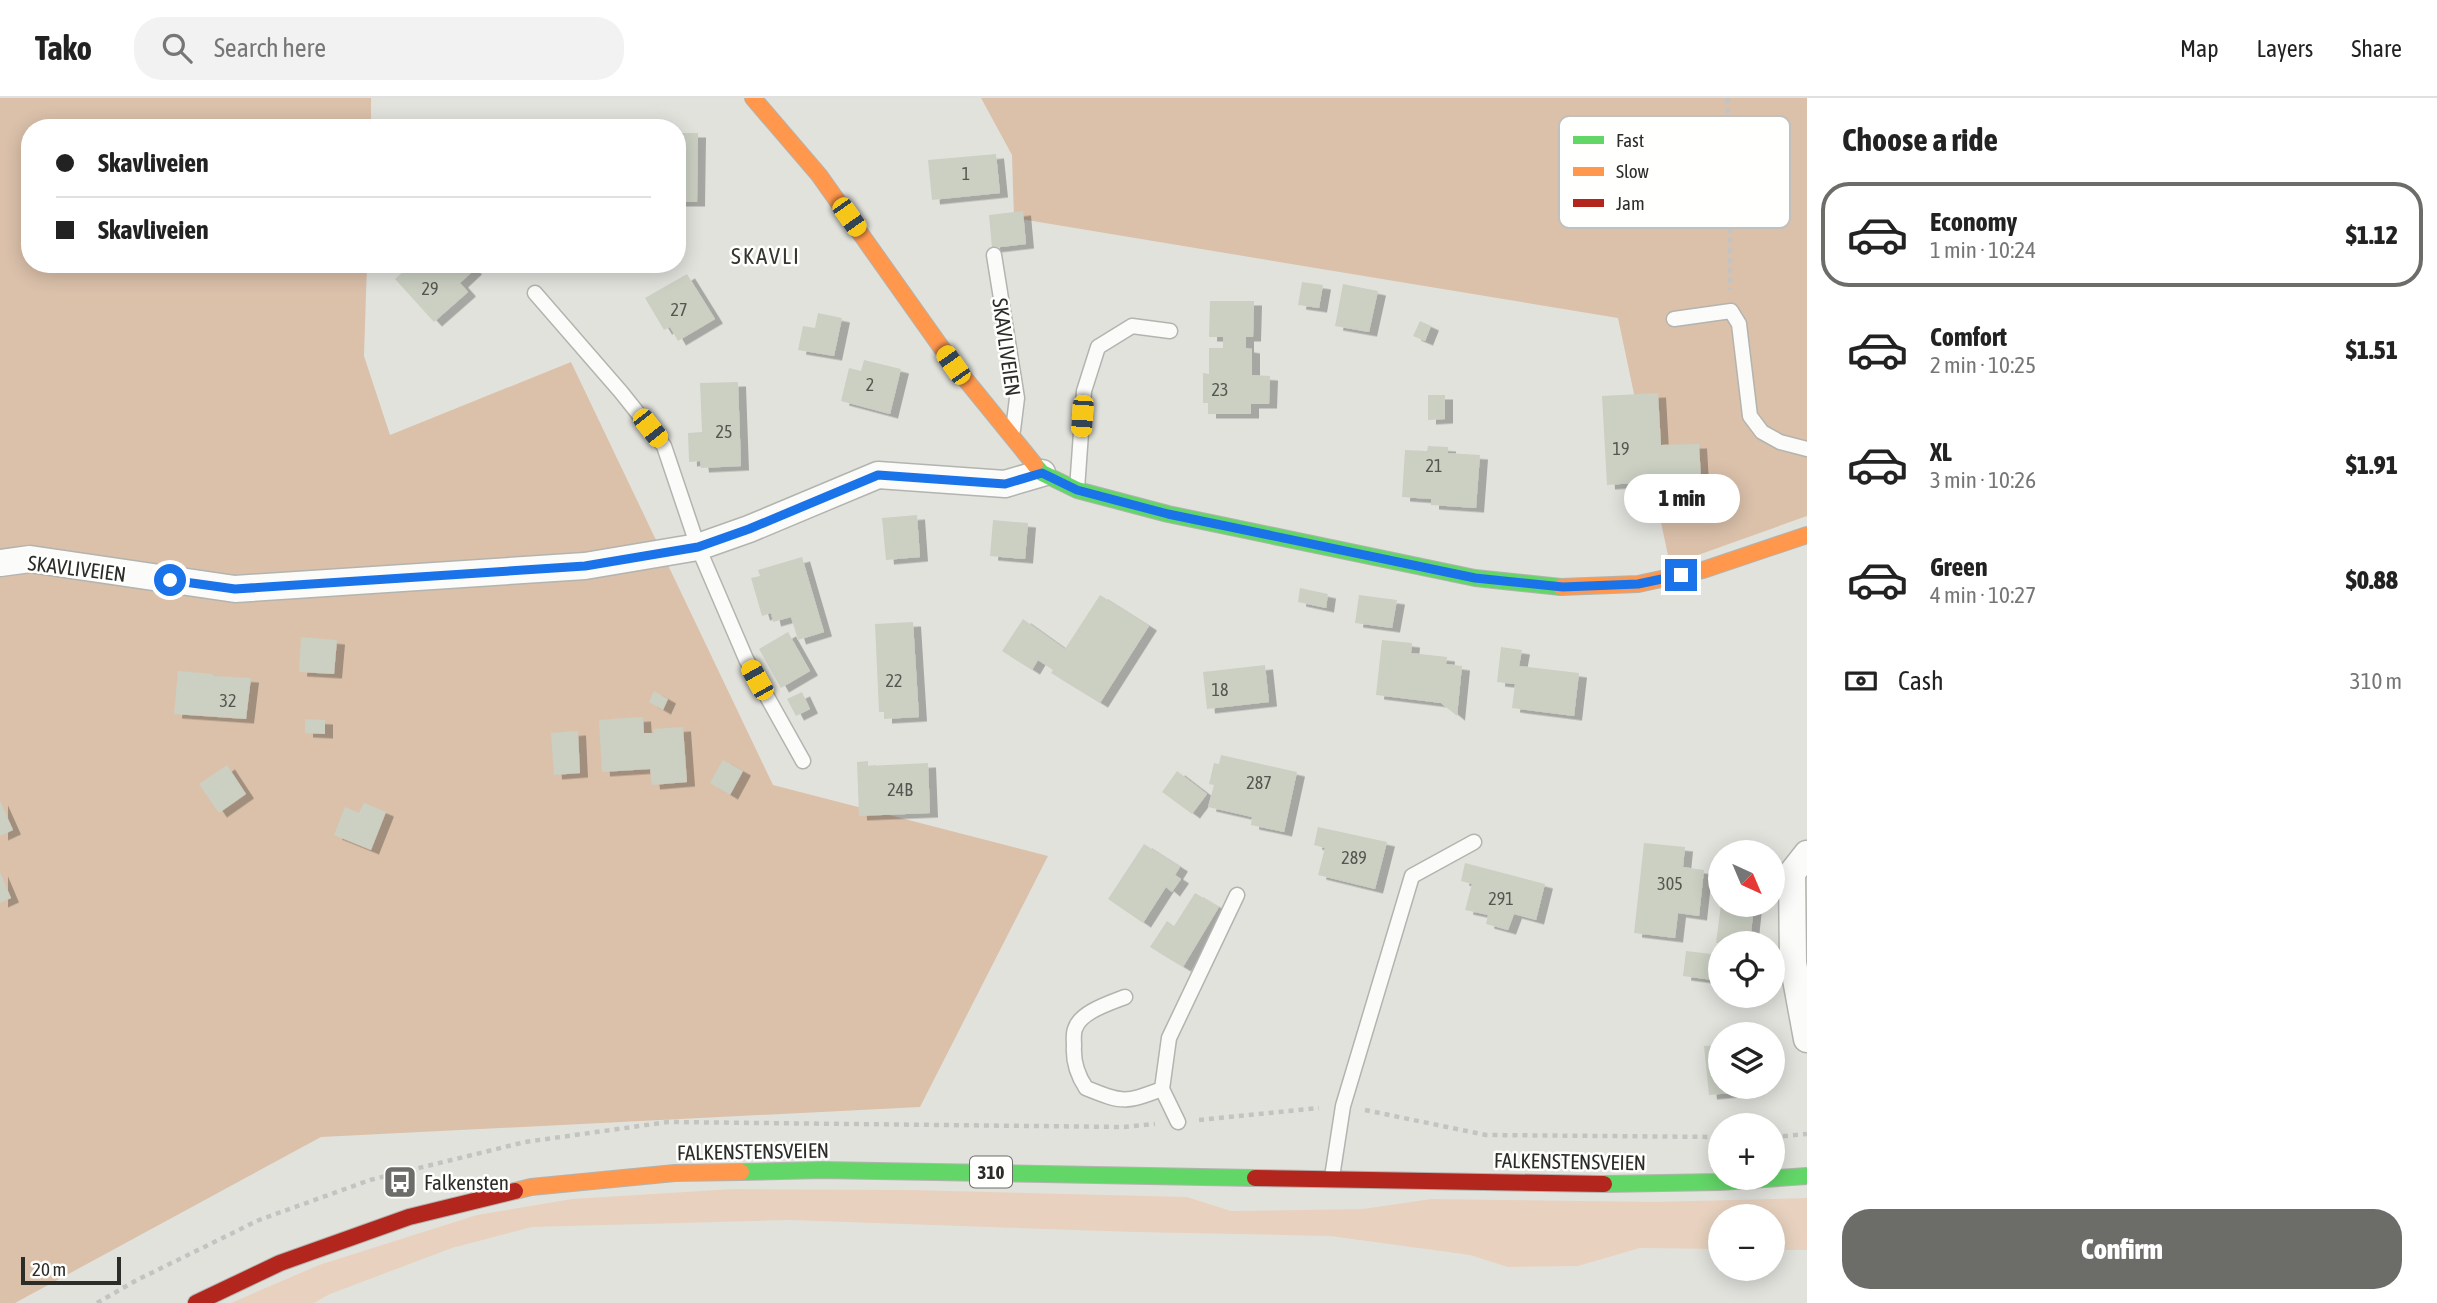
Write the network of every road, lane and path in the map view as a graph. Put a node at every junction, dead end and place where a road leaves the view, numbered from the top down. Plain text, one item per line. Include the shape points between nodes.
1 (753, 98) edge
2 (1727, 98) edge
3 (1728, 116) edge
4 (1731, 228) edge
5 (994, 255) dead end
6 (535, 293) dead end
7 (1731, 311) junction
8 (1674, 319) dead end
9 (1170, 331) dead end
10 (1012, 438) junction
11 (1807, 449) edge
12 (1042, 473) junction
13 (1077, 490) junction
14 (1807, 535) edge
15 (698, 547) junction
16 (0, 563) edge
17 (803, 761) dead end
18 (1474, 842) dead end
19 (1807, 854) edge
20 (1237, 895) dead end
21 (1125, 997) dead end
22 (1807, 1040) edge
23 (1162, 1089) junction
24 (1178, 1122) dead end
25 (1807, 1134) edge
26 (1785, 1136) edge
27 (1807, 1176) edge
28 (1332, 1178) junction
29 (196, 1303) edge

1 - 10 main road, SKAVLIVEIEN via 819,175 953,365
2 - 3 path
4 - 7 path
5 - 10 lane, SKAVLIVEIEN via 1017,398
6 - 15 lane via 664,446
7 - 8 lane
7 - 11 lane via 1739,324 1750,416 1762,432
9 - 13 lane via 1132,326 1098,347 1084,391
10 - 12 main road, SKAVLIVEIEN
12 - 13 main road, SKAVLIVEIEN
12 - 15 street, SKAVLIVEIEN via 1005,484 878,475
13 - 14 main road, SKAVLIVEIEN via 1168,514 1475,578 1563,587 1638,584 1703,570
15 - 16 street, SKAVLIVEIEN via 585,566 235,589 30,559
15 - 17 lane via 746,659
18 - 28 lane via 1412,876 1343,1106
19 - 22 street via 1792,873 1793,963
20 - 23 lane via 1168,1038
21 - 23 lane via 1098,1008 1075,1028 1079,1076 1086,1088 1118,1100
23 - 24 lane
25 - 26 path
27 - 28 main road, FALKENSTENSVEIEN / 310 via 1631,1184
28 - 29 main road, FALKENSTENSVEIEN / 310 via 822,1170 675,1173 531,1187 409,1217 280,1263

